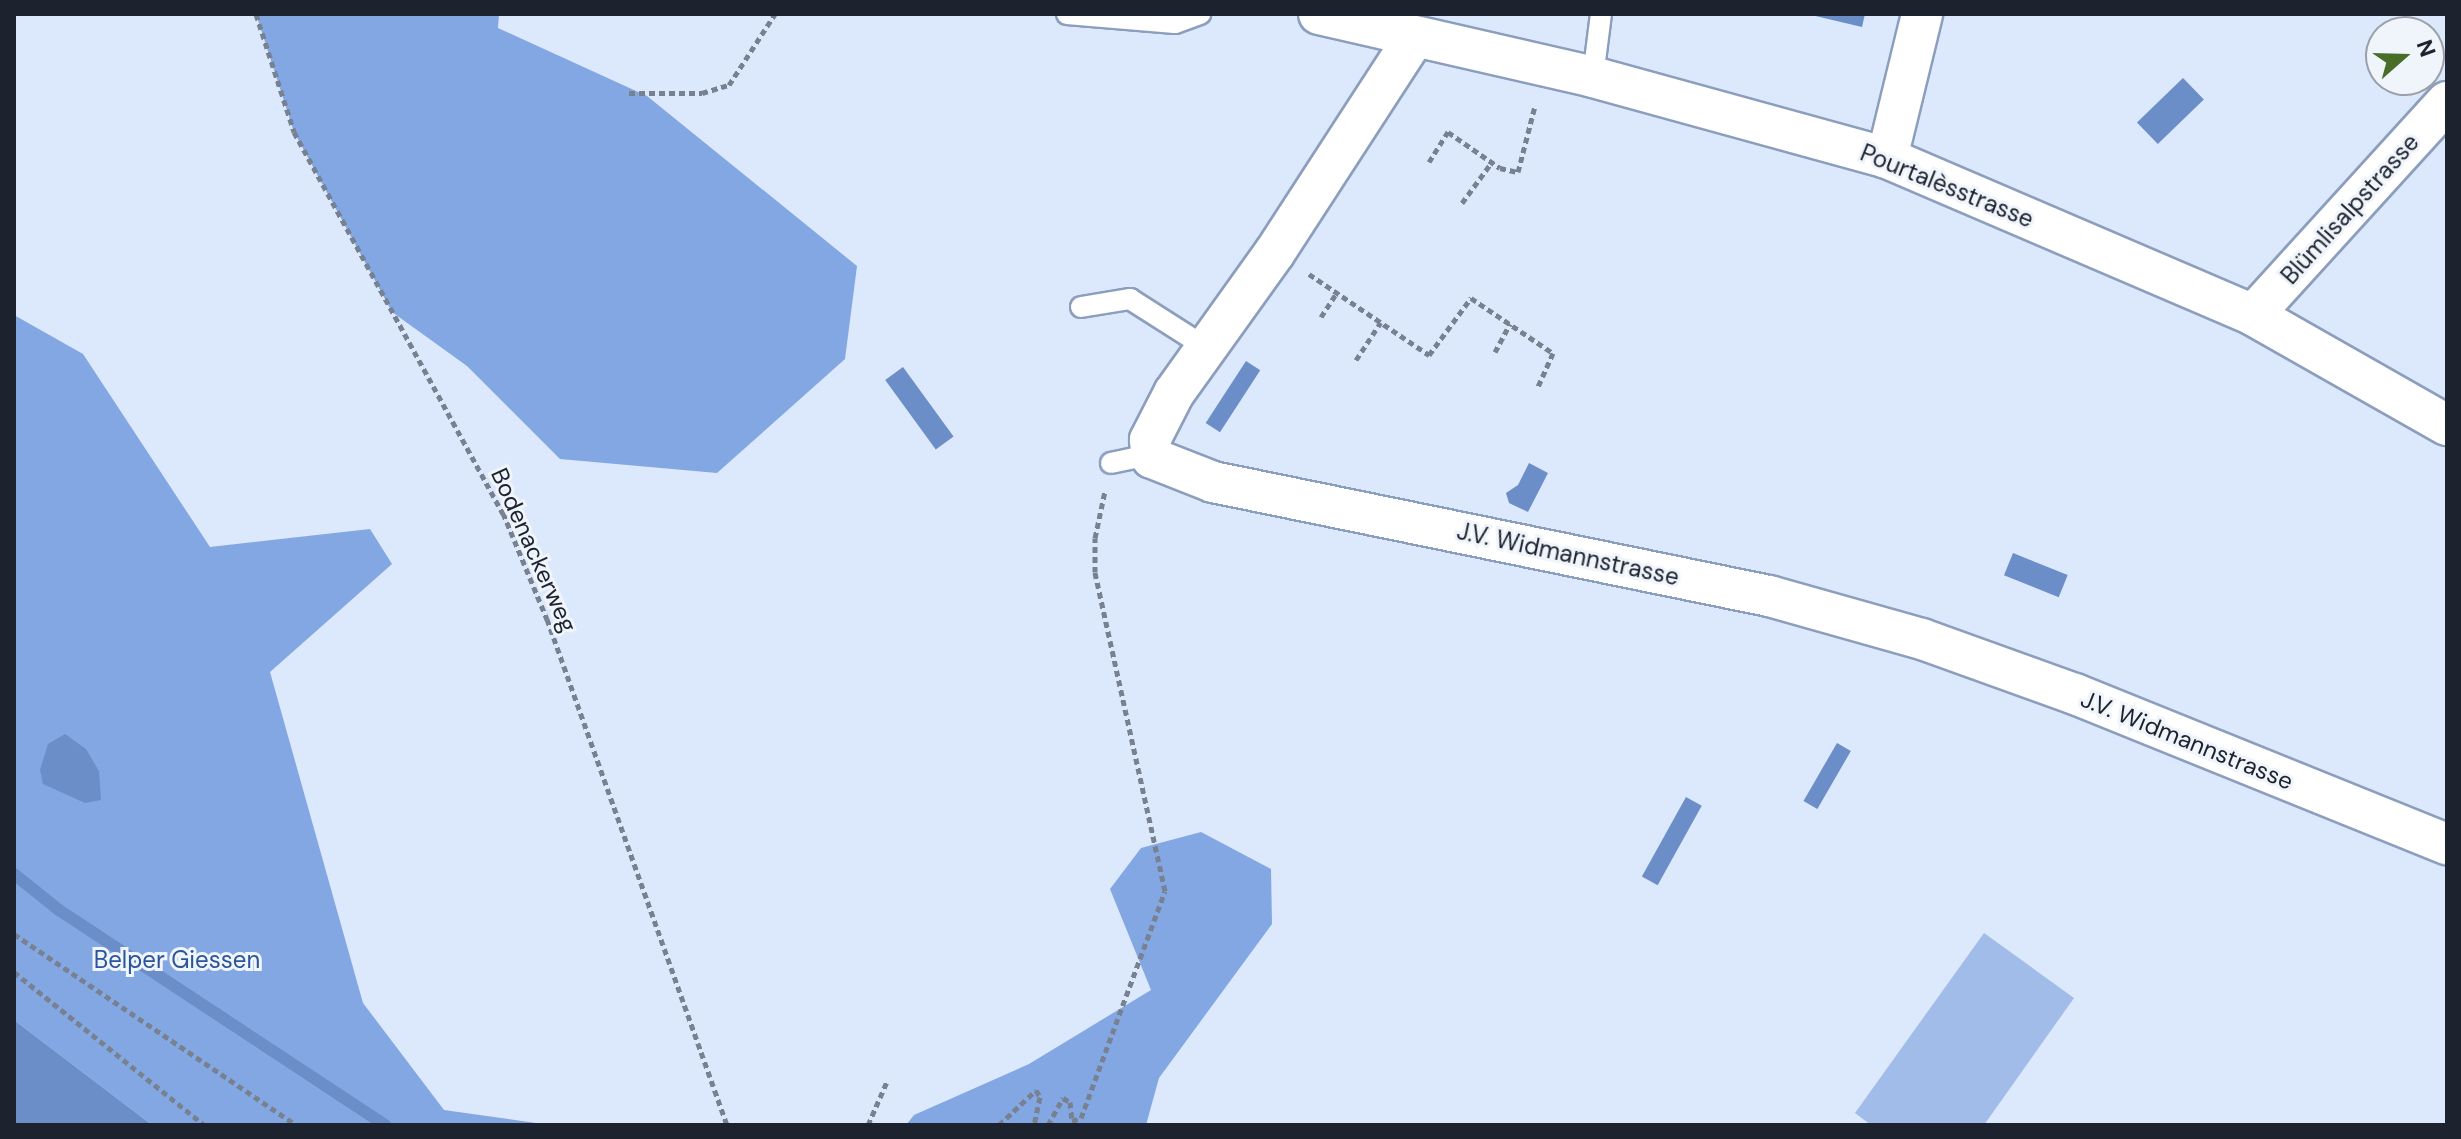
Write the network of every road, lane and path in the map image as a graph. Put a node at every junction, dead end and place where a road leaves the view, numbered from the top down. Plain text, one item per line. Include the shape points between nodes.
1 (256, 14) edge
2 (775, 14) edge
3 (1067, 14) edge
4 (1200, 14) edge
5 (1319, 14) edge
6 (1601, 14) edge
7 (1922, 14) edge
8 (1414, 38) junction
9 (1545, 66) junction
10 (1593, 77) junction
11 (629, 93) dead end
12 (2447, 102) edge
13 (1887, 158) junction
14 (1429, 162) dead end
15 (1492, 162) junction
16 (1462, 203) dead end
17 (1275, 252) junction
18 (1337, 292) junction
19 (1081, 307) dead end
20 (2253, 315) junction
21 (1321, 317) dead end
22 (1381, 322) junction
23 (1510, 324) junction
24 (1207, 348) junction
25 (1495, 352) dead end
26 (1356, 360) dead end
27 (1537, 389) dead end
28 (2447, 425) edge
29 (1150, 455) junction
30 (1111, 463) joint
31 (2447, 844) edge
32 (14, 934) edge
33 (14, 972) edge
34 (888, 1079) dead end
35 (204, 1125) edge
36 (296, 1125) edge
37 (727, 1125) edge
38 (868, 1125) edge
39 (999, 1125) edge
40 (1034, 1125) edge
41 (1048, 1125) edge

1 - 37 path, Bodenackerweg via 294,132 503,513 547,619
2 - 11 path via 729,85 702,93
3 - 4 lane via 1175,23
5 - 8 street, Pourtalèsstrasse
6 - 10 lane
7 - 13 street
8 - 9 street, Pourtalèsstrasse
8 - 17 street
9 - 10 street, Pourtalèsstrasse
9 - 15 path via 1518,172
10 - 13 street, Pourtalèsstrasse
12 - 20 street, Blümlisalpstrasse
13 - 20 street, Pourtalèsstrasse
14 - 15 path via 1448,132
15 - 16 path
17 - 18 path
17 - 24 street
18 - 21 path
18 - 22 path
19 - 24 lane via 1130,299
20 - 28 street, Pourtalèsstrasse
22 - 23 path via 1429,355 1471,298
22 - 26 path
23 - 25 path
23 - 27 path via 1553,353
24 - 29 street via 1165,407 1150,440
29 - 30 lane
29 - 31 street, J.V. Widmannstrasse via 1213,482 1769,596 1922,639
30 - 41 path via 1095,538 1095,572 1165,891 1081,1118 1072,1121 1071,1103 1063,1098
32 - 36 path
33 - 35 path
34 - 38 path
39 - 40 path via 1036,1090 1040,1097

